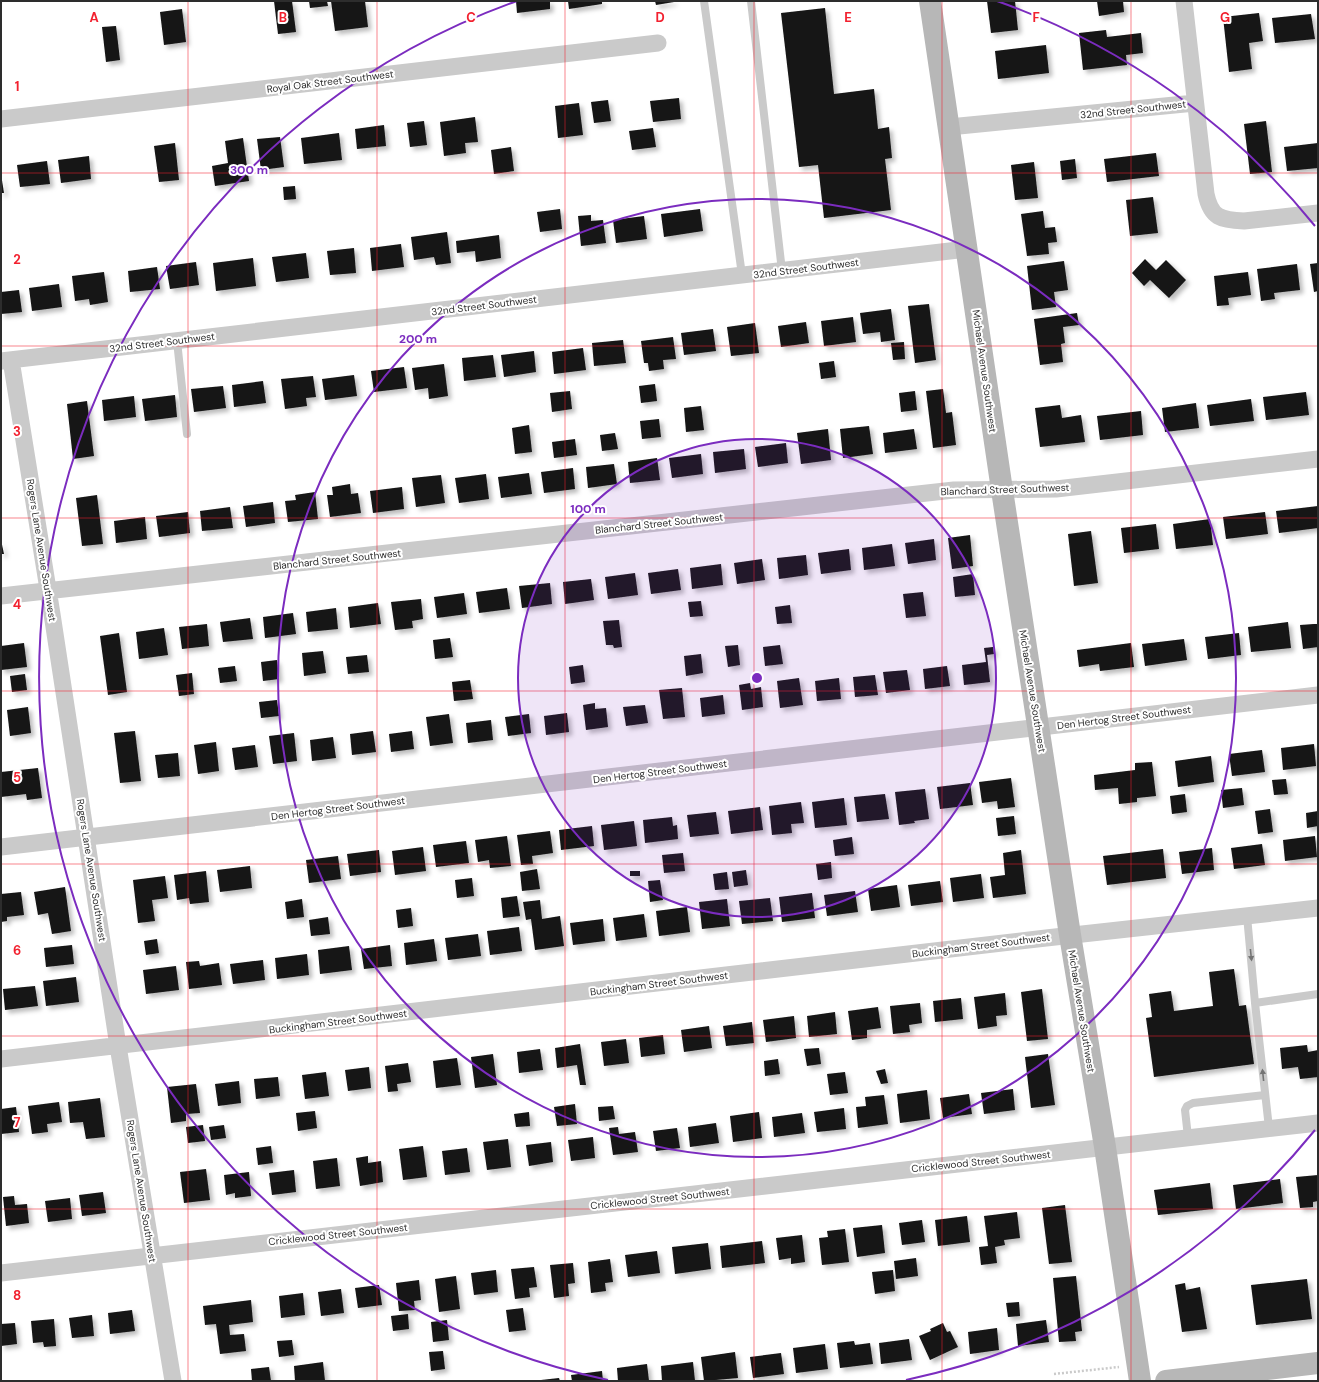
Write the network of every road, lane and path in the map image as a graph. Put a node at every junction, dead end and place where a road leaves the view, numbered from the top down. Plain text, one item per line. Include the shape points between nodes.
1 (704, 1) edge
2 (751, 1) edge
3 (930, 1) edge
4 (1184, 1) edge
5 (658, 43) dead end
6 (1195, 103) junction
7 (1, 119) edge
8 (949, 127) junction
9 (1318, 212) edge
10 (967, 249) junction
11 (782, 271) junction
12 (742, 275) junction
13 (177, 341) junction
14 (6, 360) edge
15 (187, 434) dead end
16 (1318, 459) edge
17 (1002, 490) junction
18 (49, 591) junction
19 (1, 596) edge
20 (1318, 695) edge
21 (1039, 727) junction
22 (87, 838) junction
23 (1, 847) edge
24 (1318, 908) edge
25 (1247, 916) junction
26 (1070, 935) junction
27 (1318, 994) edge
28 (1255, 1003) junction
29 (118, 1046) junction
30 (1, 1060) edge
31 (1265, 1095) junction
32 (1318, 1122) edge
33 (1269, 1128) junction
34 (1188, 1137) junction
35 (1105, 1148) junction
36 (152, 1255) junction
37 (1, 1273) edge
38 (1318, 1363) edge
39 (1121, 1366) dead end
40 (1054, 1374) dead end
41 (173, 1381) edge
42 (1140, 1381) edge
43 (1166, 1381) edge

1 - 12 lane
2 - 11 lane
3 - 8 street, Michael Avenue Southwest
4 - 6 street
5 - 7 street, Royal Oak Street Southwest
6 - 8 street, 32nd Street Southwest
6 - 9 street, 32nd Street Southwest via 1206,194 1213,213 1226,219 1244,221
8 - 10 street, Michael Avenue Southwest
10 - 11 street, 32nd Street Southwest
10 - 17 street, Michael Avenue Southwest
11 - 12 street, 32nd Street Southwest
12 - 13 street, 32nd Street Southwest
13 - 14 street, 32nd Street Southwest
13 - 15 lane
14 - 18 street, Rogers Lane Avenue Southwest
16 - 17 street, Blanchard Street Southwest via 1056,489
17 - 18 street, Blanchard Street Southwest via 954,490
17 - 21 street, Michael Avenue Southwest
18 - 19 street, Blanchard Street Southwest
18 - 22 street, Rogers Lane Avenue Southwest
20 - 21 street, Den Hertog Street Southwest
21 - 22 street, Den Hertog Street Southwest
21 - 26 street, Michael Avenue Southwest
22 - 23 street, Den Hertog Street Southwest
22 - 29 street, Rogers Lane Avenue Southwest
24 - 25 street, Buckingham Street Southwest
25 - 26 street, Buckingham Street Southwest
25 -> 28 lane
26 - 29 street, Buckingham Street Southwest
26 - 35 street, Michael Avenue Southwest
27 - 28 lane
31 -> 28 lane
29 - 30 street, Buckingham Street Southwest
29 - 36 street, Rogers Lane Avenue Southwest
31 - 33 lane
31 - 34 lane via 1193,1103 1187,1106 1185,1110
32 - 33 street, Cricklewood Street Southwest
33 - 34 street, Cricklewood Street Southwest
34 - 35 street, Cricklewood Street Southwest
35 - 36 street, Cricklewood Street Southwest
35 - 42 street, Michael Avenue Southwest
36 - 37 street, Cricklewood Street Southwest
36 - 41 street, Rogers Lane Avenue Southwest
38 - 43 street
39 - 40 path

